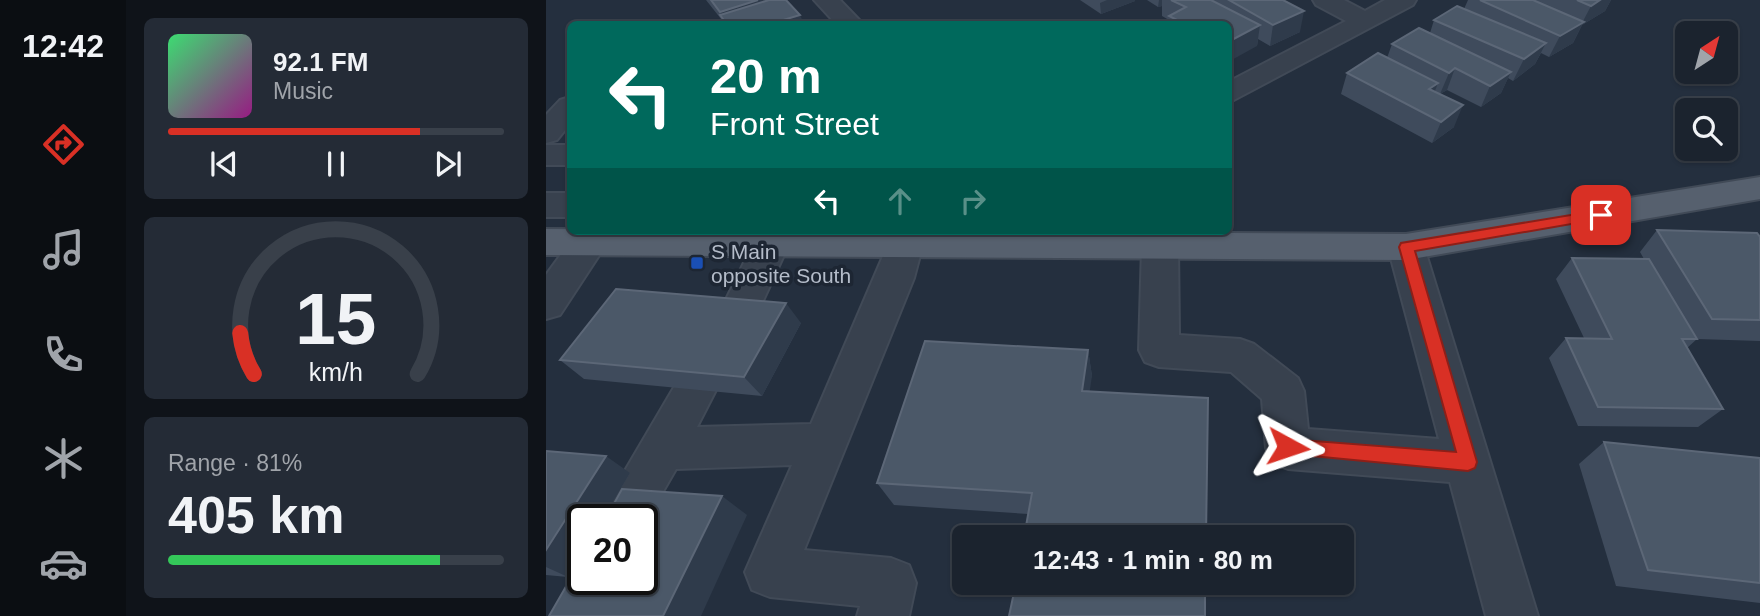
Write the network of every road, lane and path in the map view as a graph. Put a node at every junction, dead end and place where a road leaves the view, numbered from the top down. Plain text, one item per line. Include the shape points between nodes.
1 (826, 0) edge
2 (1325, 0) edge
3 (1404, 0) edge
4 (1364, 20) junction
5 (847, 21) edge
6 (1232, 92) edge
7 (567, 109) edge
8 (546, 133) edge
9 (546, 155) edge
10 (567, 155) edge
11 (1760, 188) edge
12 (546, 205) edge
13 (567, 205) edge
14 (593, 237) edge
15 (786, 238) edge
16 (546, 242) edge
17 (1183, 242) edge
18 (905, 244) junction
19 (1406, 247) junction
20 (546, 304) edge
21 (736, 318) edge
22 (695, 390) edge
23 (824, 444) junction
24 (663, 449) junction
25 (1468, 462) junction
26 (630, 504) edge
27 (883, 616) edge
28 (1512, 616) edge

1 - 5 street
2 - 4 street
3 - 4 street
4 - 6 street
7 - 8 street
9 - 10 street
11 - 19 main road
12 - 13 street
14 - 15 main road
14 - 16 main road
14 - 20 street
15 - 18 main road
15 - 21 street
17 - 18 main road
17 - 19 main road
17 - 25 street via 1159,350 1240,356 1283,391 1288,447
18 - 23 street
19 - 25 street
22 - 24 street
23 - 24 street
23 - 27 street via 770,572 891,583
24 - 26 street
25 - 28 street

